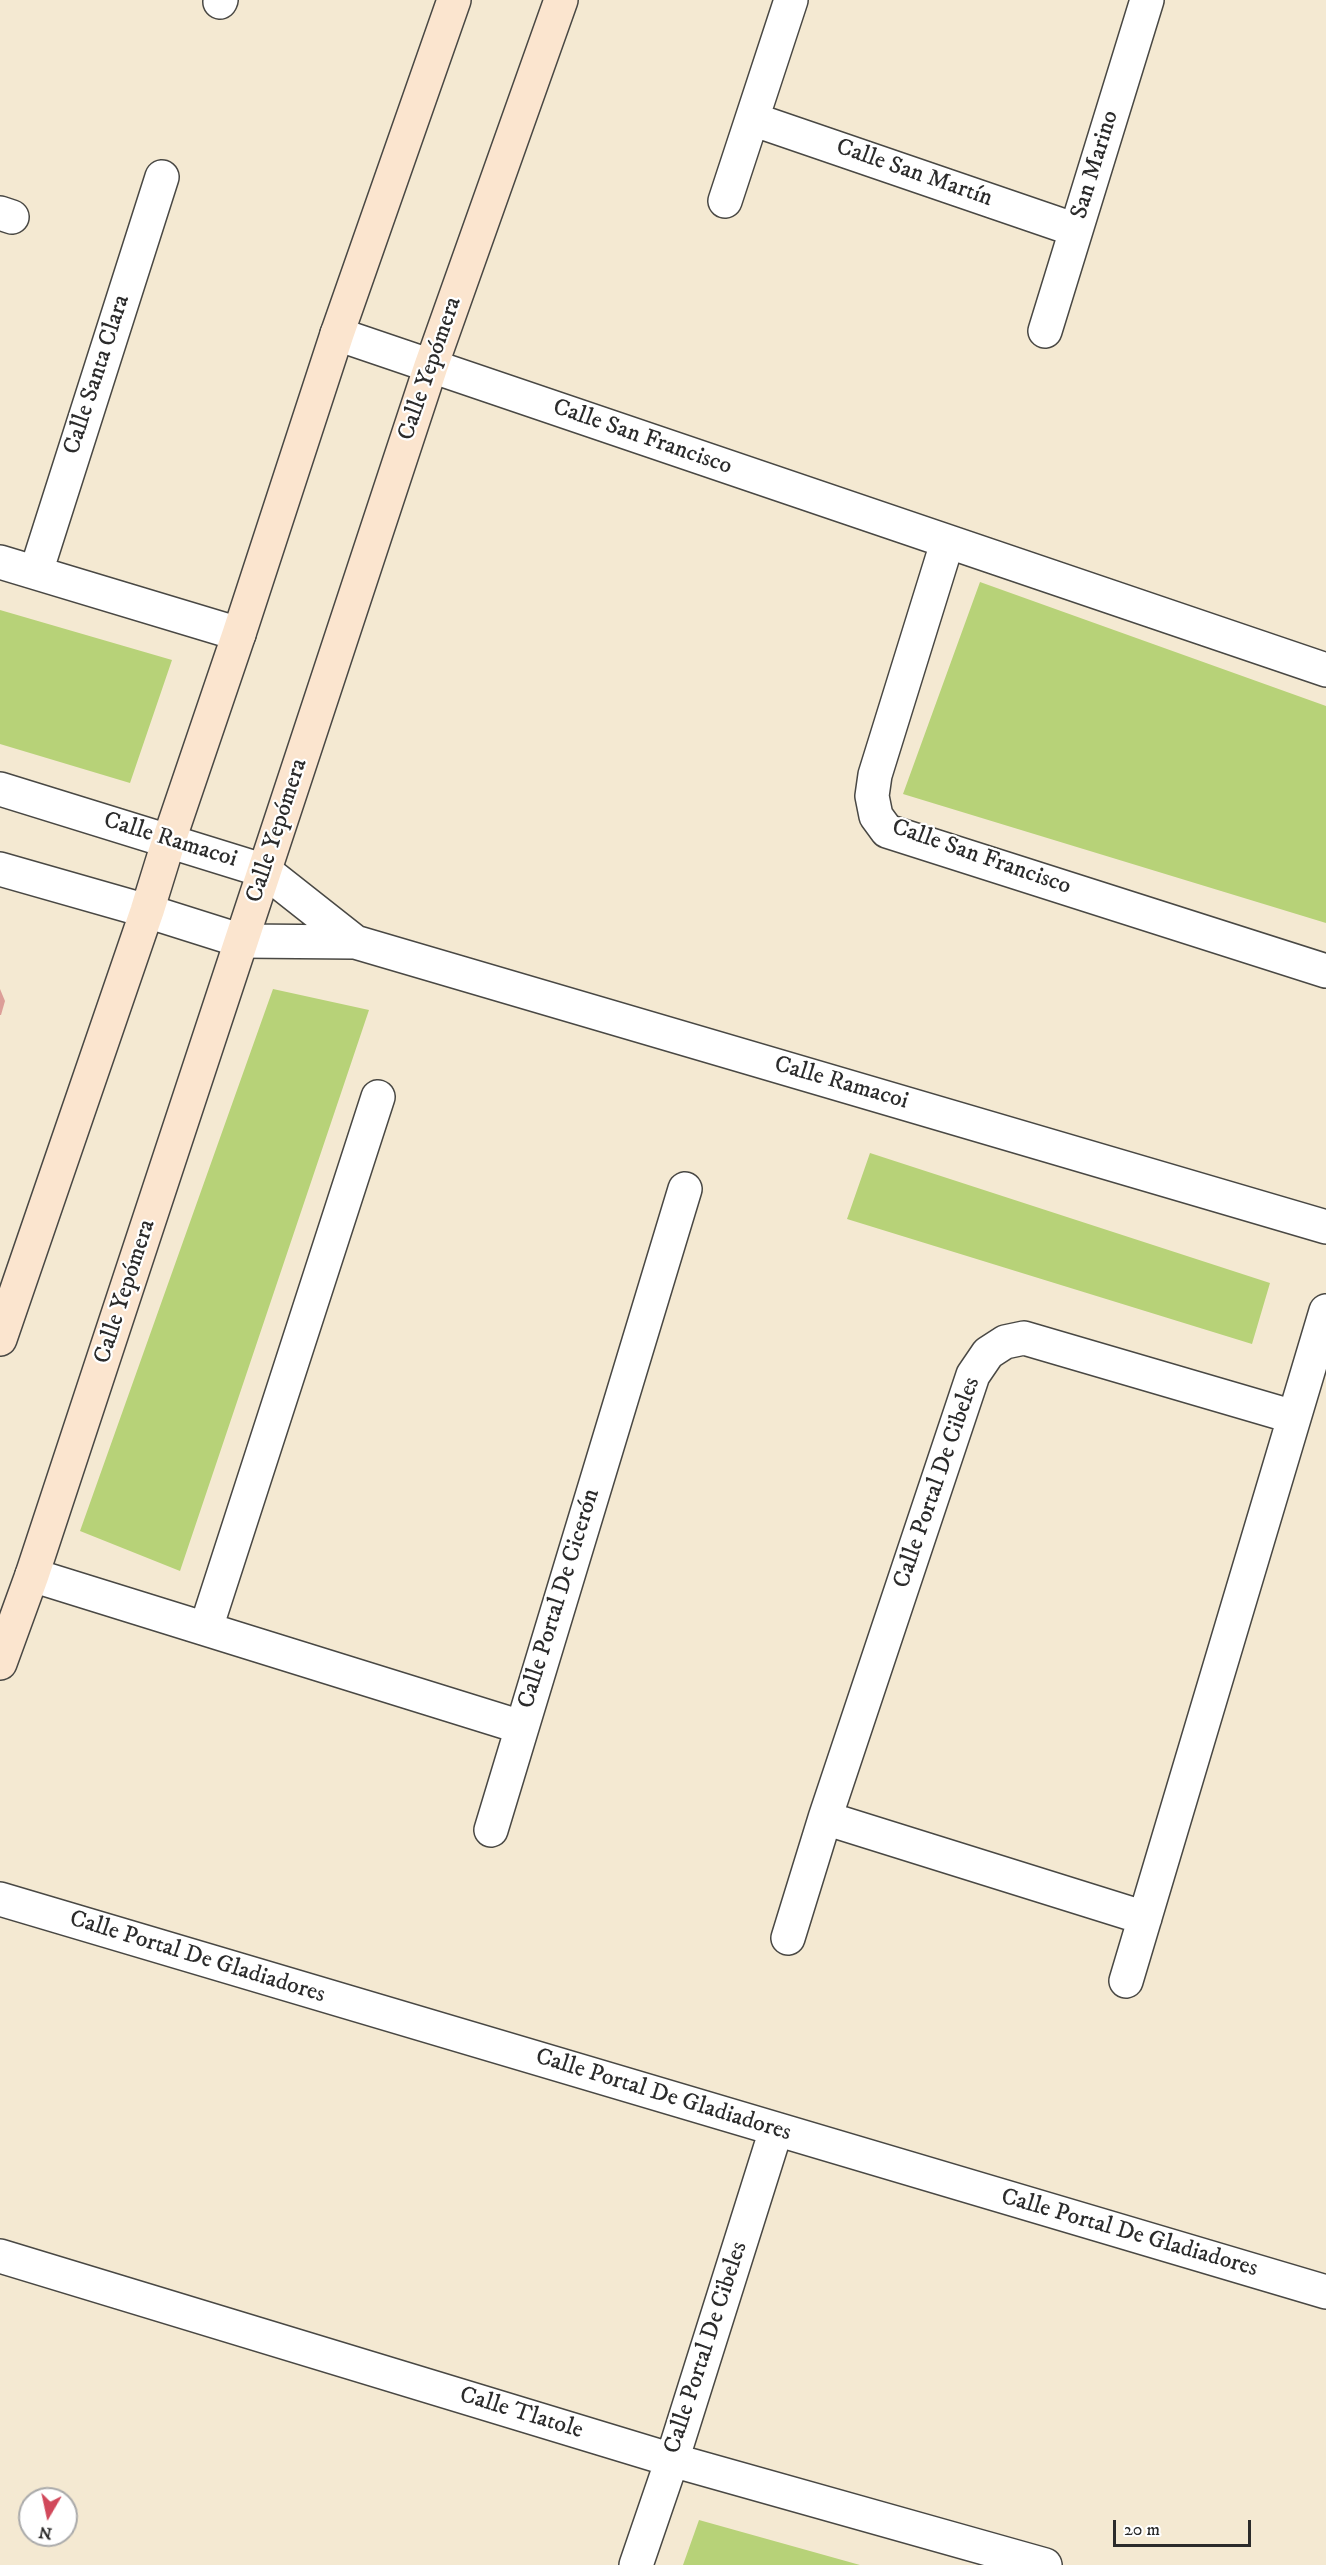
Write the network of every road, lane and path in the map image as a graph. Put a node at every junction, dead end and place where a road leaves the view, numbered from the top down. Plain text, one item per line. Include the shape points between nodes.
1 (454, 0) edge
2 (561, 0) edge
3 (791, 0) edge
4 (1147, 0) edge
5 (752, 119) junction
6 (162, 177) dead end
7 (725, 201) dead end
8 (1076, 230) junction
9 (1045, 331) dead end
10 (337, 334) junction
11 (432, 366) junction
12 (946, 543) junction
13 (0, 562) edge
14 (36, 572) junction
15 (239, 634) junction
16 (1326, 670) edge
17 (0, 789) edge
18 (168, 840) junction
19 (0, 868) edge
20 (265, 871) junction
21 (147, 910) junction
22 (242, 941) junction
23 (355, 942) junction
24 (1326, 971) edge
25 (378, 1097) dead end
26 (685, 1189) dead end
27 (1326, 1227) edge
28 (1326, 1311) edge
29 (0, 1339) edge
30 (1294, 1417) junction
31 (32, 1575) junction
32 (206, 1628) junction
33 (0, 1663) edge
34 (521, 1727) junction
35 (825, 1818) junction
36 (491, 1830) dead end
37 (0, 1899) edge
38 (1145, 1918) junction
39 (789, 1938) dead end
40 (1126, 1981) dead end
41 (776, 2130) junction
42 (0, 2256) edge
43 (1326, 2292) edge
44 (672, 2460) junction
45 (636, 2565) edge
46 (1044, 2565) edge

1 - 10 main road
2 - 11 main road, Calle Yepómera
3 - 5 street
4 - 8 street, San Marino
5 - 7 street
5 - 8 street, Calle San Martín
6 - 14 street, Calle Santa Clara
8 - 9 street, San Marino
10 - 11 street, Calle San Francisco
10 - 15 main road
11 - 12 street, Calle San Francisco
11 - 20 main road, Calle Yepómera
12 - 16 street, Calle San Francisco
12 - 24 street, Calle San Francisco via 875,775 872,796 876,816 887,831
13 - 14 street
14 - 15 street
15 - 18 main road
17 - 18 street, Calle Ramacoi
18 - 20 street, Calle Ramacoi
18 - 21 main road
19 - 21 street, Calle Ramacoi
20 - 22 main road, Calle Yepómera
20 - 23 street, Calle Ramacoi
21 - 22 street, Calle Ramacoi
21 - 29 main road
22 - 23 street, Calle Ramacoi
22 - 31 main road, Calle Yepómera
23 - 27 street, Calle Ramacoi
25 - 32 street
26 - 34 street, Calle Portal De Cicerón
28 - 30 street
30 - 35 street, Calle Portal De Cibeles via 1024,1338 1005,1342 988,1353 973,1375
30 - 38 street
31 - 32 street, Calle Portal De Cicerón
31 - 33 main road, Calle Yepómera
32 - 34 street, Calle Portal De Cicerón
34 - 36 street
35 - 38 street
35 - 39 street, Calle Portal De Cibeles
37 - 41 street, Calle Portal De Gladiadores
38 - 40 street
41 - 43 street, Calle Portal De Gladiadores
41 - 44 street, Calle Portal De Cibeles
42 - 44 street, Calle Tlatole
44 - 45 street, Calle Portal De Cibeles
44 - 46 street, Calle Tlatole

